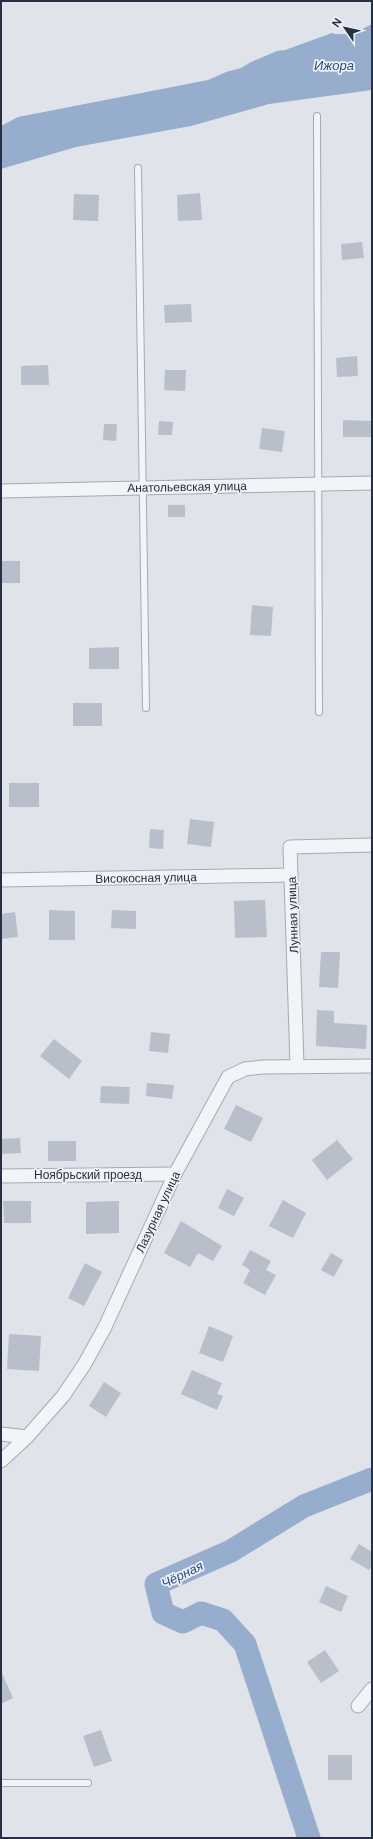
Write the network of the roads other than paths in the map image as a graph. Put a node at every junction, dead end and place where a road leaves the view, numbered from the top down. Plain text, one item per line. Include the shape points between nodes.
1 (317, 116) dead end
2 (138, 168) dead end
3 (372, 483) edge
4 (318, 484) junction
5 (143, 488) junction
6 (1, 491) edge
7 (146, 708) dead end
8 (319, 712) dead end
9 (372, 845) edge
10 (291, 875) junction
11 (1, 880) edge
12 (297, 1065) junction
13 (372, 1066) edge
14 (176, 1174) junction
15 (1, 1176) edge
16 (1, 1434) edge
17 (28, 1436) junction
18 (1, 1461) edge
19 (372, 1689) edge
20 (358, 1706) dead end
21 (1, 1783) edge
22 (88, 1783) dead end

1 - 4 lane
2 - 5 lane
3 - 4 street, Анатольевская улица
4 - 5 street, Анатольевская улица
4 - 8 lane
5 - 6 street, Анатольевская улица
5 - 7 lane
9 - 10 street, Лунная улица via 290,847
10 - 11 street, Високосная улица
10 - 12 street, Лунная улица
12 - 13 street, Лазурная улица
12 - 14 street, Лазурная улица via 245,1069 228,1077
14 - 15 street, Ноябрьский проезд
14 - 17 street, Лазурная улица via 105,1327 84,1365 63,1396
16 - 17 street
17 - 18 street, Лазурная улица
19 - 20 street
21 - 22 lane

